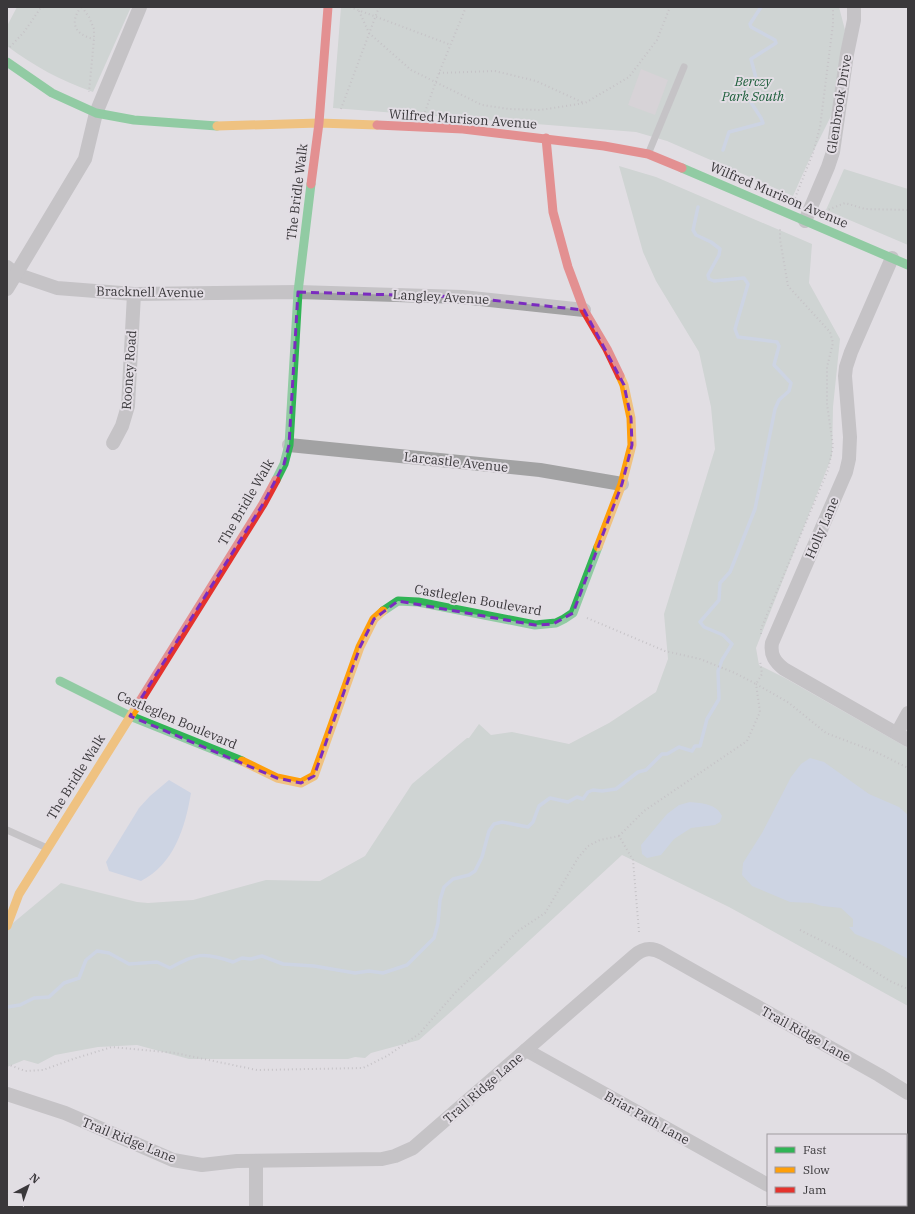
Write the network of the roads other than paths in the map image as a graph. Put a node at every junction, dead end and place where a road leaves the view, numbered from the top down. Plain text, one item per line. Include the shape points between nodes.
1 (140, 7) edge
2 (328, 7) edge
3 (854, 7) edge
4 (7, 62) edge
5 (684, 67) dead end
6 (96, 112) junction
7 (319, 123) junction
8 (546, 138) junction
9 (648, 154) junction
10 (805, 221) junction
11 (892, 258) junction
12 (908, 265) edge
13 (12, 271) edge
14 (7, 289) edge
15 (298, 292) junction
16 (134, 294) junction
17 (584, 310) junction
18 (113, 443) dead end
19 (289, 445) junction
20 (622, 484) junction
21 (60, 681) dead end
22 (908, 713) edge
23 (130, 716) junction
24 (902, 736) edge
25 (7, 830) edge
26 (47, 848) junction
27 (7, 926) edge
28 (526, 1050) junction
29 (908, 1093) edge
30 (7, 1094) edge
31 (256, 1161) junction
32 (767, 1184) edge
33 (256, 1207) edge

1 - 6 street
2 - 7 street, The Bridle Walk
3 - 10 street, Glenbrook Drive via 833,152
4 - 6 street, Wilfred Murison Avenue via 52,93
5 - 9 lane
6 - 7 street, Wilfred Murison Avenue via 134,120 218,126
6 - 13 street via 85,159
7 - 8 street, Wilfred Murison Avenue via 463,129
7 - 15 street, The Bridle Walk
8 - 9 street, Wilfred Murison Avenue
8 - 17 street via 553,212 568,267
9 - 10 street, Wilfred Murison Avenue
10 - 11 street, Wilfred Murison Avenue
11 - 12 street, Wilfred Murison Avenue
11 - 24 street, Holly Lane via 846,367 844,385 850,437 846,472 772,643 771,651 784,669
13 - 14 street
13 - 16 street, Bracknell Avenue via 57,288
15 - 16 street, Bracknell Avenue
15 - 17 street, Langley Avenue via 462,297
15 - 19 street, The Bridle Walk
16 - 18 street, Rooney Road via 128,406
17 - 20 street via 624,385 631,418 632,445
19 - 20 street, Larcastle Avenue via 540,470
19 - 23 street, The Bridle Walk via 284,464 263,504
20 - 23 street, Castleglen Boulevard via 573,613 564,621 536,625 418,602 398,601 374,619 360,647 314,776 301,783 277,778 254,766
21 - 23 street, Castleglen Boulevard
22 - 24 street
23 - 26 street, The Bridle Walk
25 - 26 lane
26 - 27 street, The Bridle Walk via 19,894
28 - 29 street, Trail Ridge Lane via 640,951 647,948 662,952
28 - 31 street, Trail Ridge Lane via 413,1148 395,1156 382,1159
28 - 32 street, Briar Path Lane
30 - 31 street, Trail Ridge Lane via 65,1113 173,1160 202,1165
31 - 33 street

